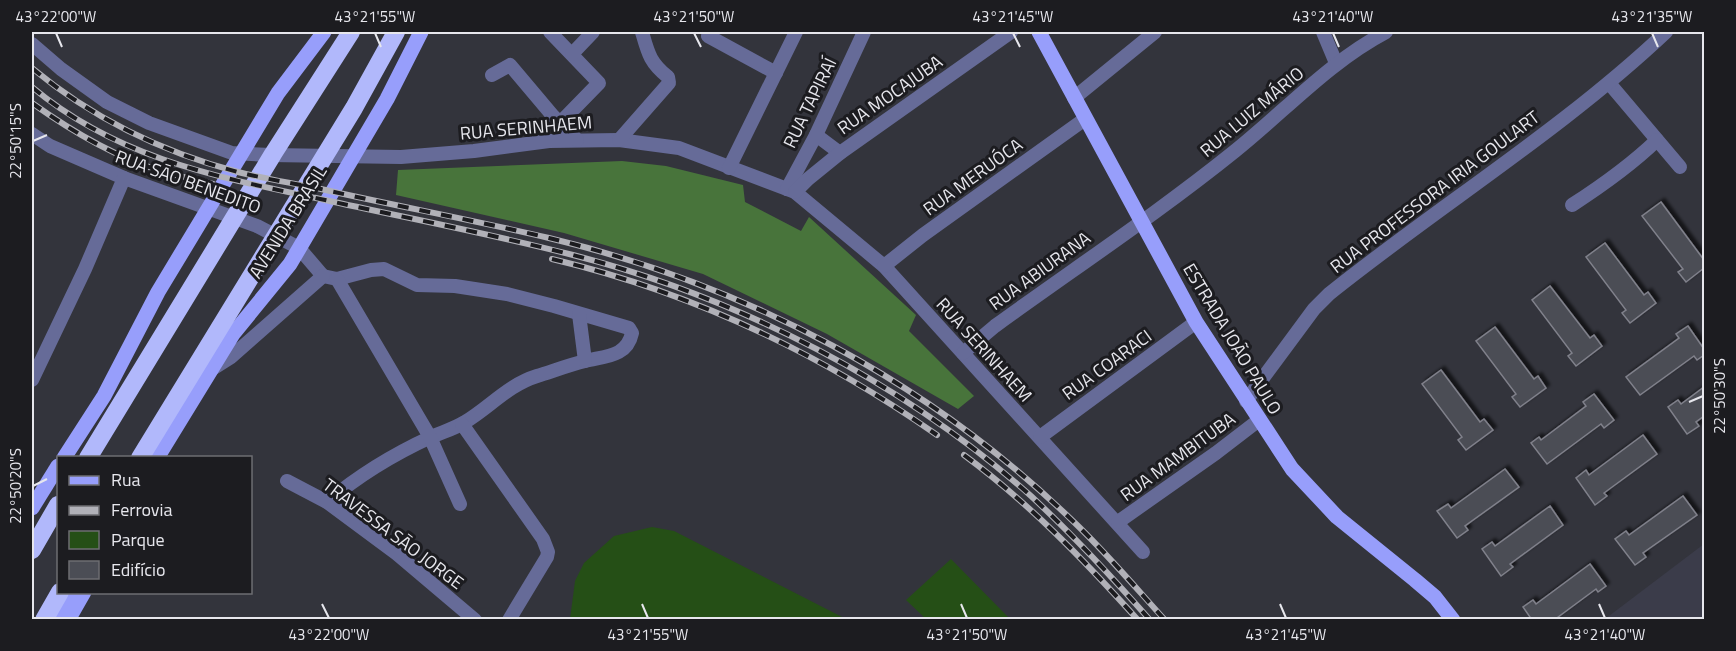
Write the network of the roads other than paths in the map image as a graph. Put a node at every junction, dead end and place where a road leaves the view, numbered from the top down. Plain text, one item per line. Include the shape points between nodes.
1 (324, 32) edge
2 (351, 32) edge
3 (396, 32) edge
4 (421, 32) edge
5 (550, 32) edge
6 (593, 32) edge
7 (642, 32) edge
8 (796, 32) edge
9 (864, 32) edge
10 (1011, 32) edge
11 (1039, 32) edge
12 (1155, 32) edge
13 (1323, 32) edge
14 (1386, 32) edge
15 (1666, 32) edge
16 (708, 36) dead end
17 (32, 44) edge
18 (572, 54) junction
19 (1336, 63) junction
20 (776, 73) junction
21 (492, 75) dead end
22 (1609, 83) junction
23 (1074, 98) junction
24 (1085, 119) junction
25 (560, 123) junction
26 (32, 134) edge
27 (816, 135) junction
28 (577, 140) junction
29 (619, 140) junction
30 (1657, 140) junction
31 (840, 153) junction
32 (1680, 167) dead end
33 (729, 168) junction
34 (124, 178) junction
35 (791, 191) junction
36 (1572, 205) dead end
37 (1140, 221) junction
38 (884, 266) junction
39 (323, 276) junction
40 (337, 279) junction
41 (579, 314) junction
42 (1196, 322) junction
43 (963, 353) junction
44 (585, 361) junction
45 (210, 370) junction
46 (32, 380) edge
47 (1246, 402) junction
48 (1258, 420) junction
49 (462, 424) junction
50 (430, 437) junction
51 (1040, 437) junction
52 (65, 456) edge
53 (89, 456) edge
54 (141, 456) edge
55 (158, 456) edge
56 (57, 468) edge
57 (287, 481) dead end
58 (327, 502) junction
59 (460, 504) dead end
60 (57, 507) edge
61 (32, 508) edge
62 (1118, 522) junction
63 (32, 549) edge
64 (1143, 552) dead end
65 (59, 594) edge
66 (68, 594) edge
67 (83, 594) edge
68 (44, 620) edge
69 (57, 620) edge
70 (68, 620) edge
71 (475, 620) edge
72 (509, 620) edge
73 (1453, 620) edge

1 - 52 main road via 278,93 147,312 104,396
2 - 53 highway
3 - 54 highway, AVENIDA BRASIL via 354,108
4 - 45 main road, AVENIDA BRASIL via 387,99 290,264 233,334
5 - 18 street
6 - 18 street
7 - 29 street via 650,58 669,83
8 - 20 street
9 - 27 street, RUA TAPIRAÍ
10 - 31 street, RUA MOCAJUBA
11 - 23 main road, ESTRADA JOÃO PAULO
12 - 23 street
13 - 19 street
14 - 19 street, RUA LUIZ MÁRIO
15 - 22 street, RUA PROFESSORA IRIA GOULART
16 - 20 street
17 - 28 street, RUA SERINHAEM via 107,102 149,123 232,153 401,157
18 - 25 street via 599,83
19 - 37 street, RUA LUIZ MÁRIO via 1235,151
20 - 33 street
21 - 25 street via 510,65
22 - 30 street
22 - 47 street, RUA PROFESSORA IRIA GOULART via 1329,294
23 - 24 main road, ESTRADA JOÃO PAULO
24 - 37 main road, ESTRADA JOÃO PAULO
24 - 38 street, RUA MERUÓCA
25 - 28 street
26 - 34 street, RUA SĀO BENEDITO via 50,146
27 - 31 street
27 - 35 street, RUA TAPIRAÍ
28 - 29 street, RUA SERINHAEM
29 - 33 street, RUA SERINHAEM via 679,148
30 - 32 street
30 - 36 street via 1624,170
31 - 35 street, RUA MOCAJUBA
33 - 35 street, RUA SERINHAEM
34 - 39 street, RUA SĀO BENEDITO via 257,225 299,248
34 - 46 street via 81,280
35 - 38 street, RUA SERINHAEM
37 - 42 main road, ESTRADA JOÃO PAULO
37 - 43 street, RUA ABIURANA
38 - 43 street, RUA SERINHAEM
39 - 40 street
39 - 45 street via 231,357
40 - 41 street via 384,269 417,285 473,288
40 - 50 street
41 - 44 street
41 - 44 street via 629,328 632,335 617,353
42 - 47 main road, ESTRADA JOÃO PAULO
42 - 51 street, RUA COARACI
43 - 51 street, RUA SERINHAEM
44 - 49 street via 517,384
45 - 55 main road, AVENIDA BRASIL
47 - 48 main road, ESTRADA JOÃO PAULO
48 - 62 street, RUA MAMBITUBA
48 - 73 main road, ESTRADA JOÃO PAULO via 1315,496 1435,597
49 - 50 street
49 - 72 street via 543,539 548,552
50 - 58 street via 358,477
50 - 59 street
51 - 62 street, RUA SERINHAEM
56 - 61 main road
57 - 58 street, TRAVESSA SĀO JORGE
58 - 71 street, TRAVESSA SĀO JORGE
60 - 63 highway
62 - 64 street, RUA SERINHAEM
65 - 68 highway
66 - 69 main road
67 - 70 main road

